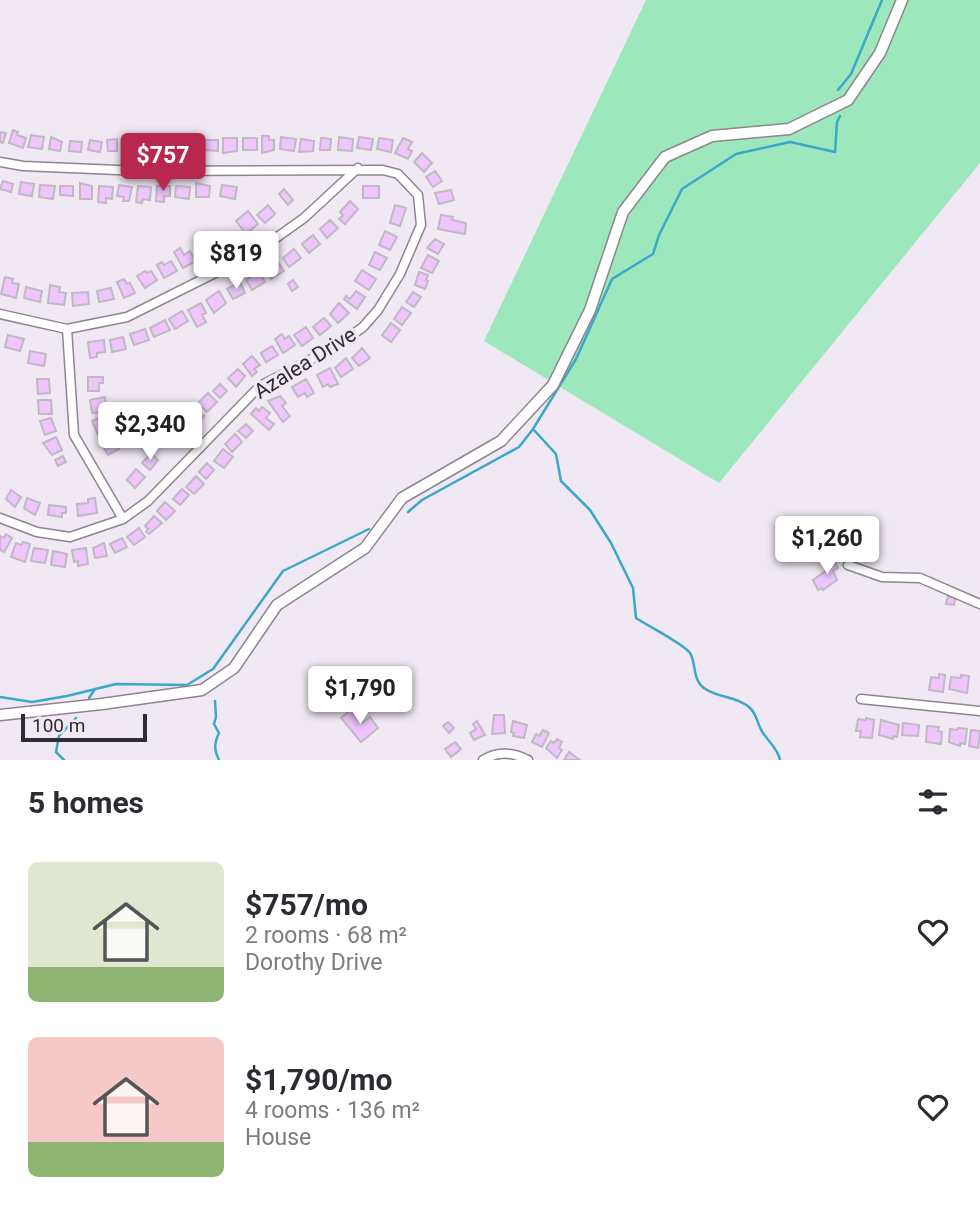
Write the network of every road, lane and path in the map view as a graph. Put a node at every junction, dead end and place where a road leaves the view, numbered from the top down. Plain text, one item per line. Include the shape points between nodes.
1 (902, 0) edge
2 (0, 162) edge
3 (358, 168) junction
4 (0, 314) edge
5 (66, 329) junction
6 (0, 517) edge
7 (123, 519) junction
8 (848, 565) dead end
9 (980, 604) edge
10 (861, 699) dead end
11 (980, 711) edge
12 (0, 715) edge
13 (483, 760) edge
14 (528, 760) edge

1 - 12 street via 880,53 848,100 789,129 712,136 665,157 623,212 590,310 553,386 501,441 402,498 365,548 277,605 234,668 202,690
2 - 3 street, Azalea Drive via 141,171
3 - 5 street via 304,218 255,253 127,317
3 - 7 street, Azalea Drive via 398,174 418,195 421,225 378,310 340,344 260,386 148,501
4 - 5 street
5 - 7 street via 74,435
6 - 7 street, Azalea Drive via 37,532 70,537
8 - 9 street via 883,577 920,578
10 - 11 street
13 - 14 street via 508,752

